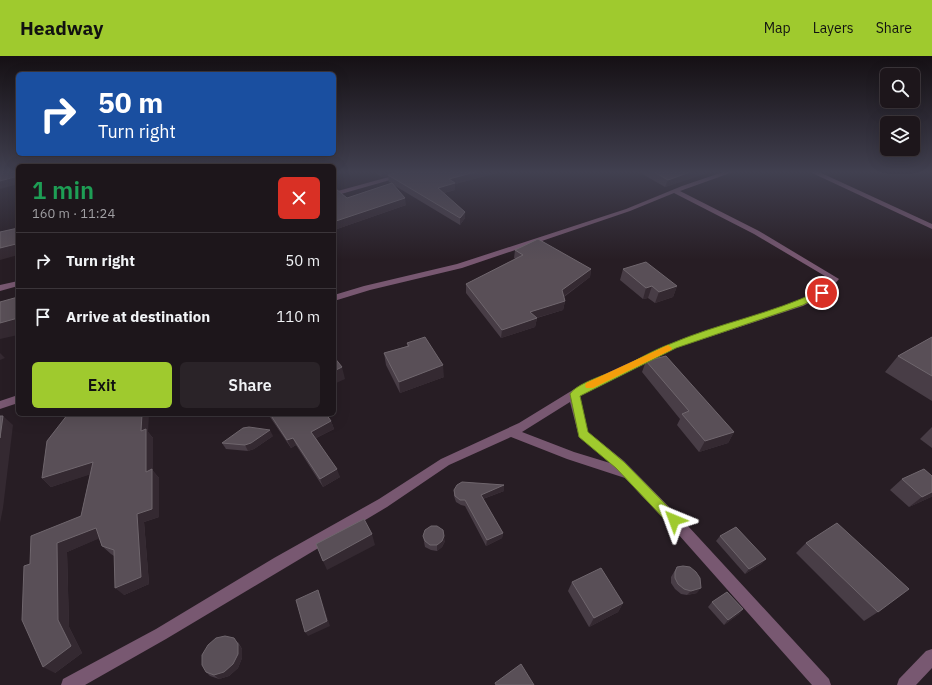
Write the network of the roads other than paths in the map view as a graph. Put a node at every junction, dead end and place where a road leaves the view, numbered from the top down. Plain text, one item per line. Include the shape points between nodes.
1 (649, 201) edge
2 (697, 201) edge
3 (877, 201) edge
4 (932, 227) edge
5 (16, 284) edge
6 (0, 288) edge
7 (336, 297) edge
8 (574, 394) junction
9 (16, 400) edge
10 (0, 405) edge
11 (511, 432) junction
12 (629, 475) junction
13 (932, 657) edge
14 (69, 685) edge
15 (823, 685) edge
16 (905, 685) edge

1 - 7 street via 459,266
2 - 8 street via 786,248 835,279 822,293 800,304 673,346
3 - 4 street
5 - 6 street
8 - 11 street
8 - 12 street via 583,434
9 - 10 street
11 - 12 street
11 - 14 street via 445,462 383,503 161,634
12 - 15 street via 683,530
13 - 16 street

